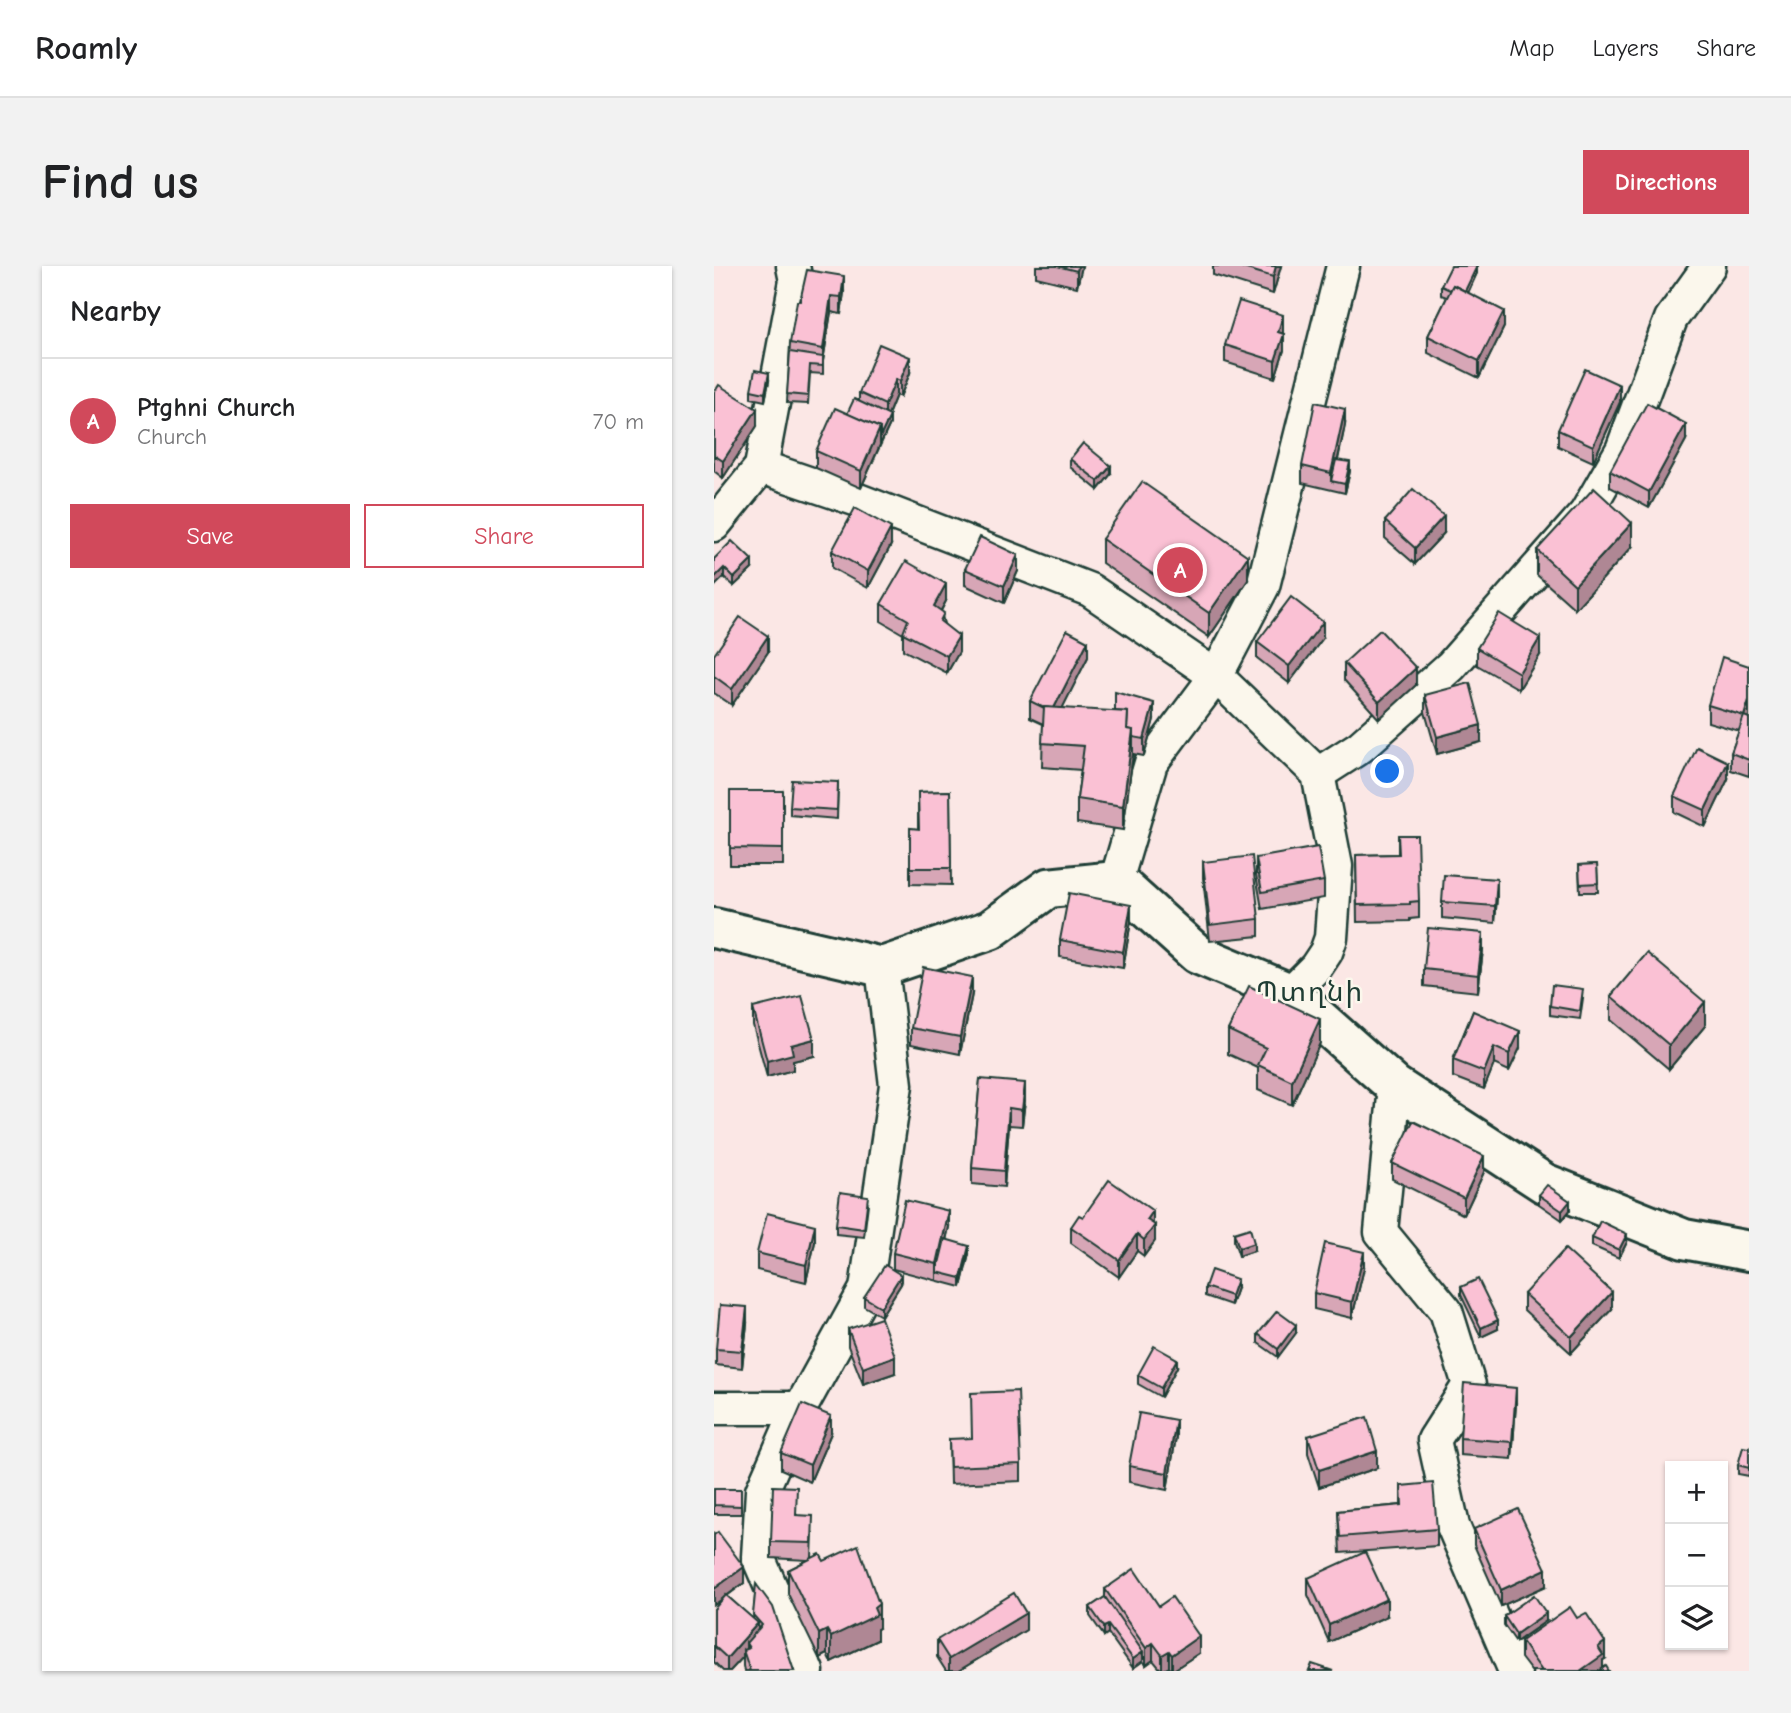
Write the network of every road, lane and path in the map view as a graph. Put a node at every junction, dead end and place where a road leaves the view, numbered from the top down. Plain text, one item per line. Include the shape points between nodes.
1 (793, 266) edge
2 (1343, 266) edge
3 (1709, 266) edge
4 (761, 467) junction
5 (714, 525) edge
6 (1216, 676) junction
7 (1318, 774) junction
8 (1116, 881) junction
9 (714, 928) edge
10 (882, 967) junction
11 (1290, 993) junction
12 (1395, 1086) junction
13 (1749, 1251) edge
14 (714, 1408) edge
15 (801, 1408) junction
16 (807, 1671) edge
17 (1515, 1671) edge

1 - 4 street via 796,281
2 - 6 street via 1263,586
3 - 7 street via 1671,319 1622,450 1586,513 1451,666 1360,747
4 - 5 street
4 - 6 street via 1090,590
6 - 7 street
6 - 8 street via 1151,763
7 - 11 street via 1336,866 1331,938 1316,967
8 - 10 street via 1048,888 990,930
8 - 11 street via 1197,954
9 - 10 street
10 - 15 street via 896,1085 866,1289
11 - 12 street
12 - 13 street via 1544,1184 1684,1239
12 - 17 street via 1381,1232 1446,1311 1469,1385 1434,1440 1452,1526
14 - 15 street
15 - 16 street via 762,1491 758,1557

